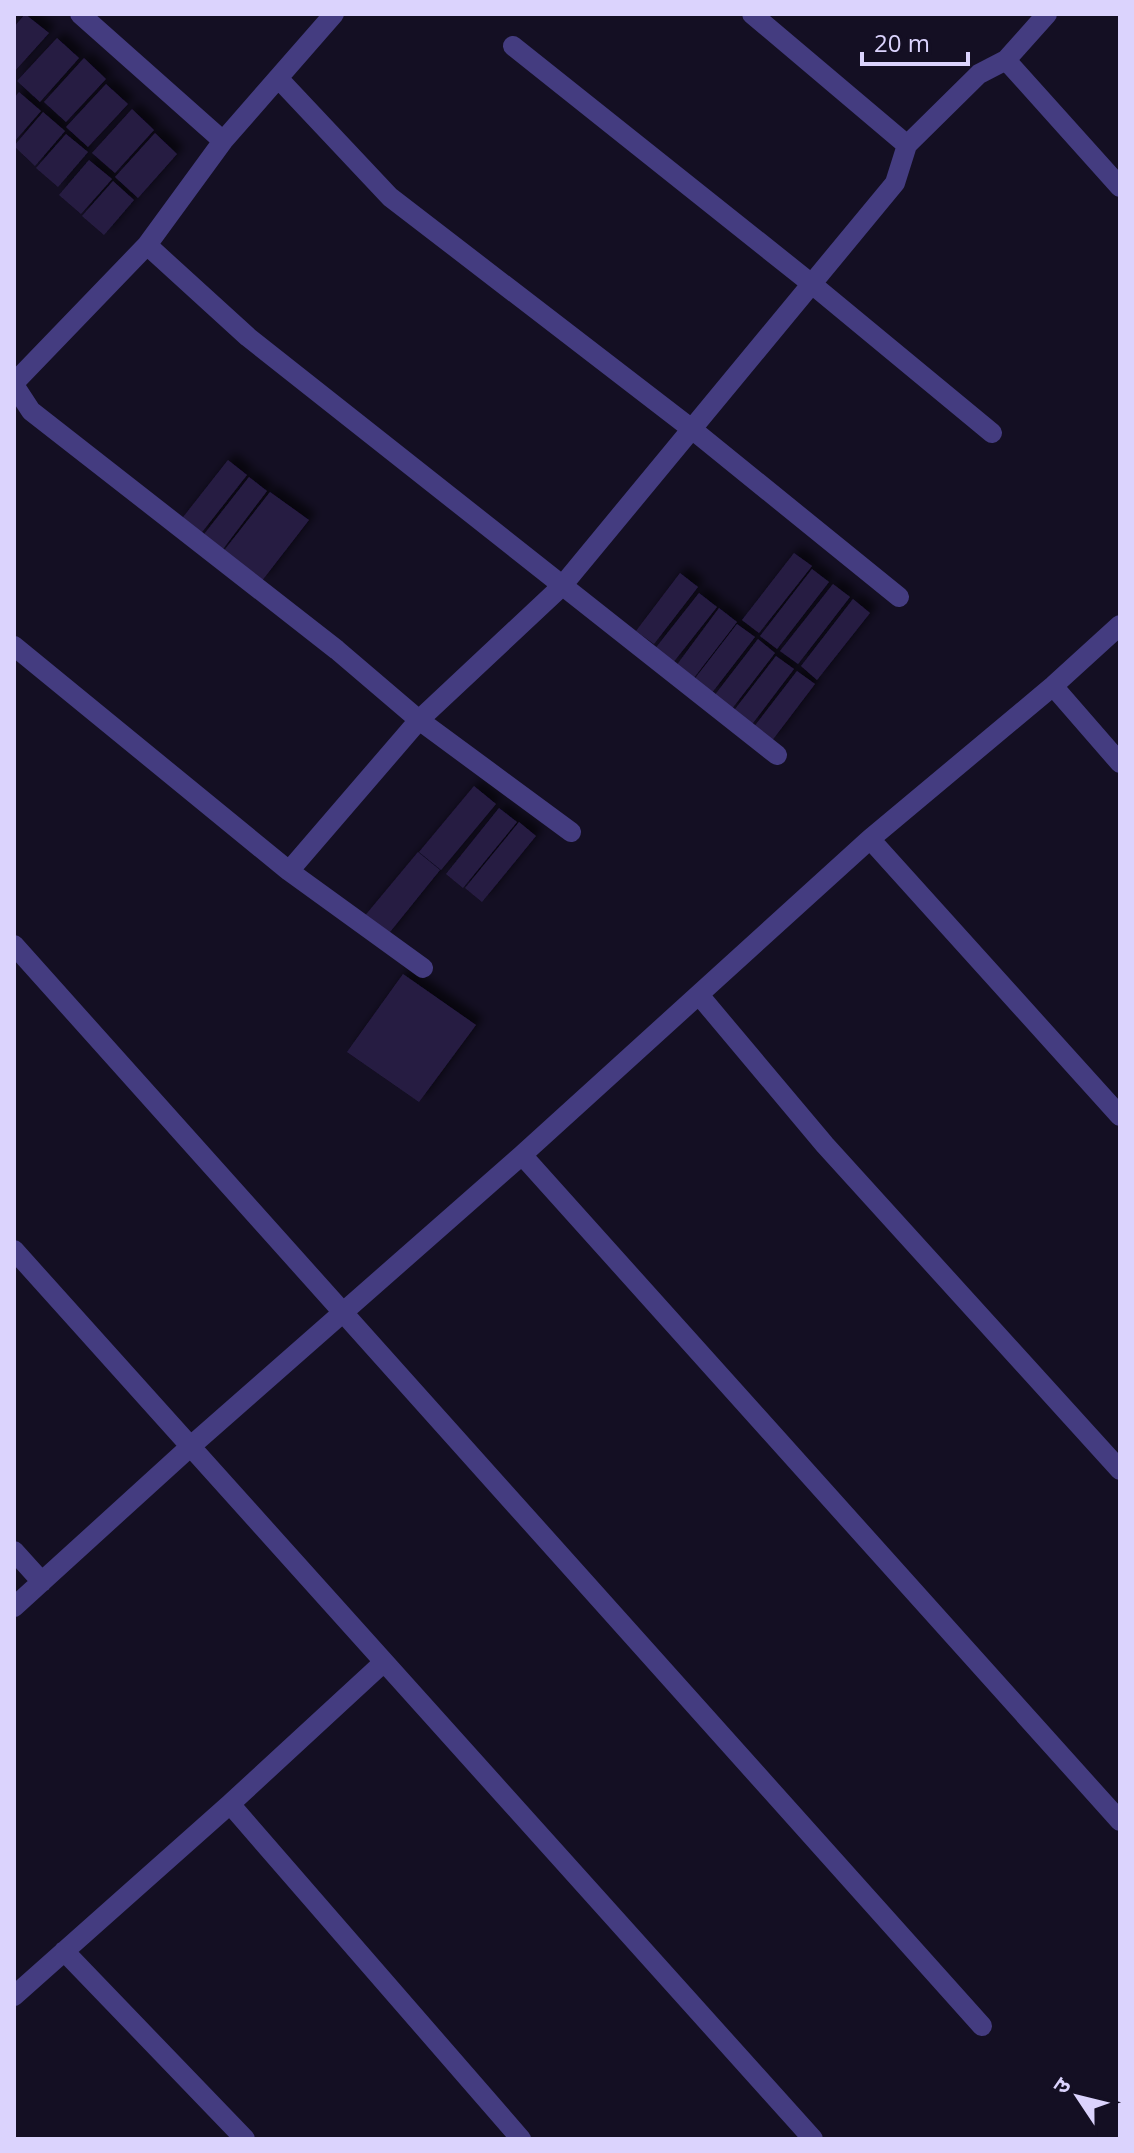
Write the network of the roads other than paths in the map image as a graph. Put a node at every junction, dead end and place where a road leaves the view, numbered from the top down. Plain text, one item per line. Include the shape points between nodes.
1 (80, 14) edge
2 (334, 14) edge
3 (752, 14) edge
4 (1047, 14) edge
5 (513, 46) dead end
6 (1006, 60) junction
7 (278, 78) junction
8 (223, 141) junction
9 (907, 145) junction
10 (1120, 187) edge
11 (147, 245) junction
12 (813, 285) junction
13 (14, 384) edge
14 (693, 430) junction
15 (992, 433) dead end
16 (562, 586) junction
17 (899, 597) dead end
18 (1120, 625) edge
19 (14, 646) edge
20 (1053, 686) junction
21 (419, 720) junction
22 (777, 755) dead end
23 (1120, 763) edge
24 (571, 832) dead end
25 (870, 839) junction
26 (289, 871) junction
27 (14, 945) edge
28 (423, 968) dead end
29 (699, 995) junction
30 (1120, 1116) edge
31 (522, 1155) junction
32 (14, 1250) edge
33 (343, 1312) junction
34 (191, 1446) junction
35 (1120, 1470) edge
36 (14, 1551) edge
37 (42, 1582) junction
38 (14, 1607) edge
39 (384, 1662) junction
40 (230, 1804) junction
41 (1120, 1821) edge
42 (64, 1951) junction
43 (14, 1996) edge
44 (982, 2026) dead end
45 (245, 2139) edge
46 (521, 2139) edge
47 (813, 2139) edge

1 - 8 street
2 - 7 street
3 - 9 street
4 - 6 street
5 - 12 street
6 - 9 street via 979,74
6 - 10 street
7 - 8 street
7 - 14 street via 390,197
8 - 11 street
9 - 12 street via 895,183
11 - 13 street
11 - 16 street via 248,337
12 - 14 street
12 - 15 street
13 - 21 street via 31,411
14 - 16 street
14 - 17 street
16 - 21 street
16 - 22 street
18 - 20 street
19 - 26 street
20 - 23 street
20 - 25 street
21 - 24 street
21 - 26 street
25 - 29 street
25 - 30 street
26 - 28 street
27 - 33 street
29 - 31 street
29 - 35 street via 825,1145
31 - 33 street
31 - 41 street
32 - 34 street
33 - 34 street
33 - 44 street
34 - 37 street
34 - 39 street
36 - 37 street
37 - 38 street
39 - 40 street
39 - 47 street
40 - 42 street
40 - 46 street
42 - 43 street
42 - 45 street

